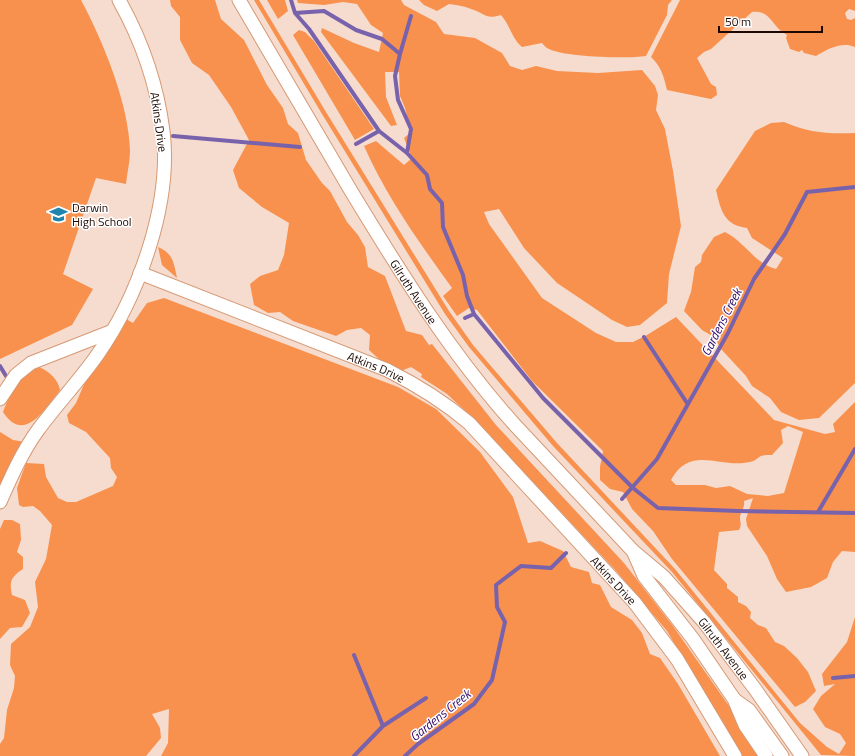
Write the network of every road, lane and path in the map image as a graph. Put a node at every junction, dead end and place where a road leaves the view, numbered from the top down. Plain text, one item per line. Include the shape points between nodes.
1 (119, 0) edge
2 (239, 0) edge
3 (140, 273) junction
4 (110, 332) junction
5 (0, 400) edge
6 (0, 502) edge
7 (633, 551) junction
8 (734, 699) junction
9 (735, 756) edge
10 (766, 756) edge
11 (782, 756) edge
12 (802, 756) edge

1 - 3 street, Atkins Drive via 141,44 152,76 163,132 162,186 154,231
2 - 7 street, Gilruth Avenue via 382,242 443,334 496,404
3 - 4 street via 128,302
3 - 9 street, Atkins Drive via 387,370 447,404 489,444 635,603 677,659
4 - 5 street via 31,363 16,375
4 - 6 street via 98,354 38,431 14,470
7 - 8 street, Gilruth Avenue via 644,576 693,639
7 - 12 street, Gilruth Avenue via 664,577 704,622
8 - 10 street, Gilruth Avenue via 745,725
8 - 11 street via 749,710

